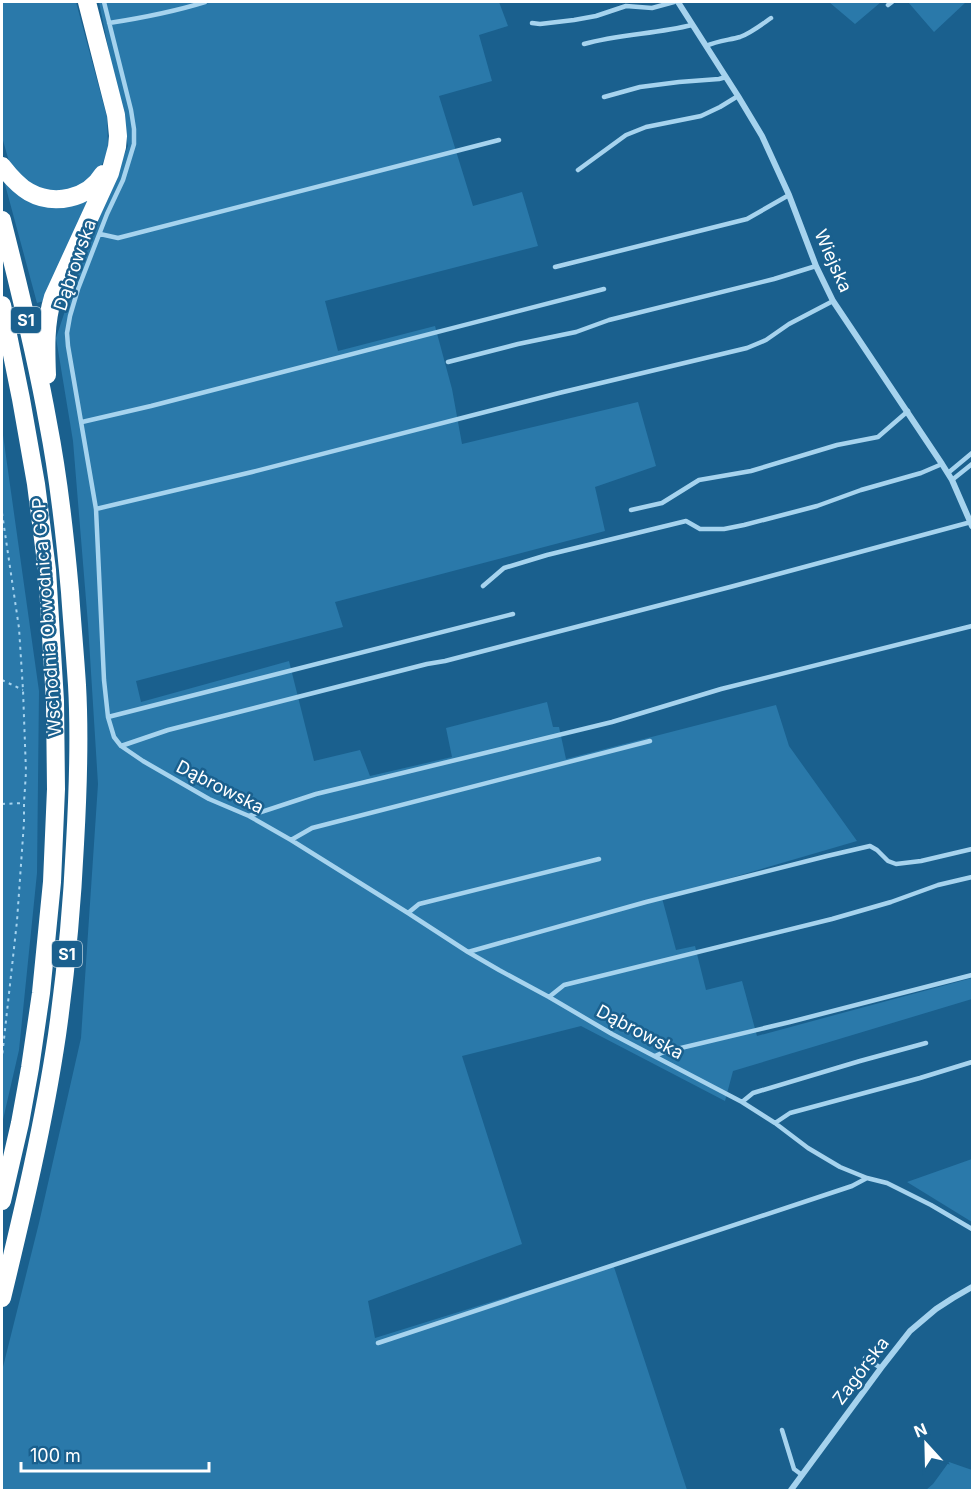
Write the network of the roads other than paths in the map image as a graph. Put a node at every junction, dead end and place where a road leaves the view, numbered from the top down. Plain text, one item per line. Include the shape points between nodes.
1 (87, 2) edge
2 (104, 2) edge
3 (205, 2) edge
4 (679, 3) edge
5 (771, 18) dead end
6 (109, 23) junction
7 (532, 23) dead end
8 (692, 25) junction
9 (584, 44) dead end
10 (706, 46) junction
11 (726, 78) junction
12 (738, 96) junction
13 (604, 98) dead end
14 (499, 140) dead end
15 (114, 157) junction
16 (2, 166) edge
17 (578, 170) dead end
18 (789, 195) junction
19 (2, 220) edge
20 (100, 234) junction
21 (816, 266) junction
22 (555, 267) dead end
23 (604, 289) dead end
24 (833, 301) junction
25 (2, 305) edge
26 (2, 358) edge
27 (448, 362) dead end
28 (21, 399) junction
29 (908, 411) junction
30 (48, 422) junction
31 (82, 422) junction
32 (972, 453) edge
33 (942, 464) junction
34 (972, 464) edge
35 (948, 473) junction
36 (952, 480) junction
37 (96, 509) junction
38 (631, 510) dead end
39 (972, 524) edge
40 (483, 586) dead end
41 (513, 614) dead end
42 (972, 626) edge
43 (108, 717) junction
44 (650, 741) dead end
45 (121, 746) junction
46 (249, 816) junction
47 (291, 840) junction
48 (972, 849) edge
49 (599, 859) dead end
50 (972, 877) edge
51 (408, 913) junction
52 (468, 952) junction
53 (972, 975) edge
54 (549, 997) junction
55 (926, 1043) dead end
56 (655, 1056) junction
57 (972, 1062) edge
58 (742, 1102) junction
59 (775, 1123) junction
60 (867, 1178) junction
61 (2, 1201) edge
62 (972, 1229) edge
63 (972, 1287) edge
64 (2, 1298) edge
65 (378, 1343) dead end
66 (865, 1358) dead end
67 (880, 1368) junction
68 (782, 1431) dead end
69 (802, 1475) junction
70 (790, 1491) edge

1 - 15 highway via 116,116
2 - 6 lane, Dąbrowska
3 - 6 lane
4 - 7 lane via 652,8 626,6 574,20
4 - 8 street, Wiejska
5 - 10 lane via 739,37
6 - 20 lane, Dąbrowska via 131,110 134,144
8 - 9 lane
8 - 10 street, Wiejska
10 - 11 street, Wiejska
11 - 12 street, Wiejska
11 - 13 lane via 640,87
12 - 17 lane via 701,116 626,135
12 - 18 street, Wiejska via 762,136
14 - 20 lane via 118,238
15 - 16 highway via 95,184 82,194 64,199 47,199 27,191
15 - 30 highway via 50,308 46,332
18 - 21 street, Wiejska
18 - 22 lane via 747,219
19 - 30 highway, Wschodnia Obwodnica GOP / S1
20 - 31 lane, Dąbrowska via 78,289 68,333
21 - 24 street, Wiejska
21 - 27 lane via 576,332
23 - 31 lane
24 - 29 street, Wiejska
24 - 37 lane via 747,348
25 - 28 highway, Wschodnia Obwodnica GOP / S1
26 - 28 highway
28 - 61 highway, Wschodnia Obwodnica GOP / S1 via 47,570 56,701 56,789 41,993 20,1123
29 - 33 street, Wiejska
29 - 38 lane via 878,438 837,445 751,471 699,480 662,503
30 - 64 highway, Wschodnia Obwodnica GOP / S1 via 65,539 75,663 77,820 57,1034 33,1167
31 - 37 lane, Dąbrowska
32 - 35 lane
33 - 35 street, Wiejska
33 - 40 lane via 817,506 744,525 700,529 686,521 547,555 504,568
34 - 36 lane
35 - 36 street, Wiejska
36 - 39 street, Wiejska
37 - 43 lane, Dąbrowska
39 - 45 lane via 168,730
41 - 43 lane
42 - 46 lane via 721,689 612,722 316,794
43 - 45 lane, Dąbrowska
44 - 47 lane via 312,828
45 - 46 lane, Dąbrowska via 209,799
46 - 47 lane, Dąbrowska
47 - 51 lane, Dąbrowska
48 - 52 lane via 896,864 870,846 657,899
49 - 51 lane via 419,904
50 - 54 lane via 832,919 564,986
51 - 52 lane, Dąbrowska
52 - 54 lane, Dąbrowska
53 - 56 lane
54 - 56 lane, Dąbrowska
55 - 58 lane via 753,1093
56 - 58 lane, Dąbrowska
57 - 59 lane via 790,1113
58 - 59 lane, Dąbrowska
59 - 60 lane, Dąbrowska via 808,1148
60 - 62 lane, Dąbrowska via 887,1183
60 - 65 lane
63 - 67 street, Zagórska via 924,1318
66 - 67 lane
67 - 69 street, Zagórska
68 - 69 lane via 794,1469
69 - 70 street, Zagórska

